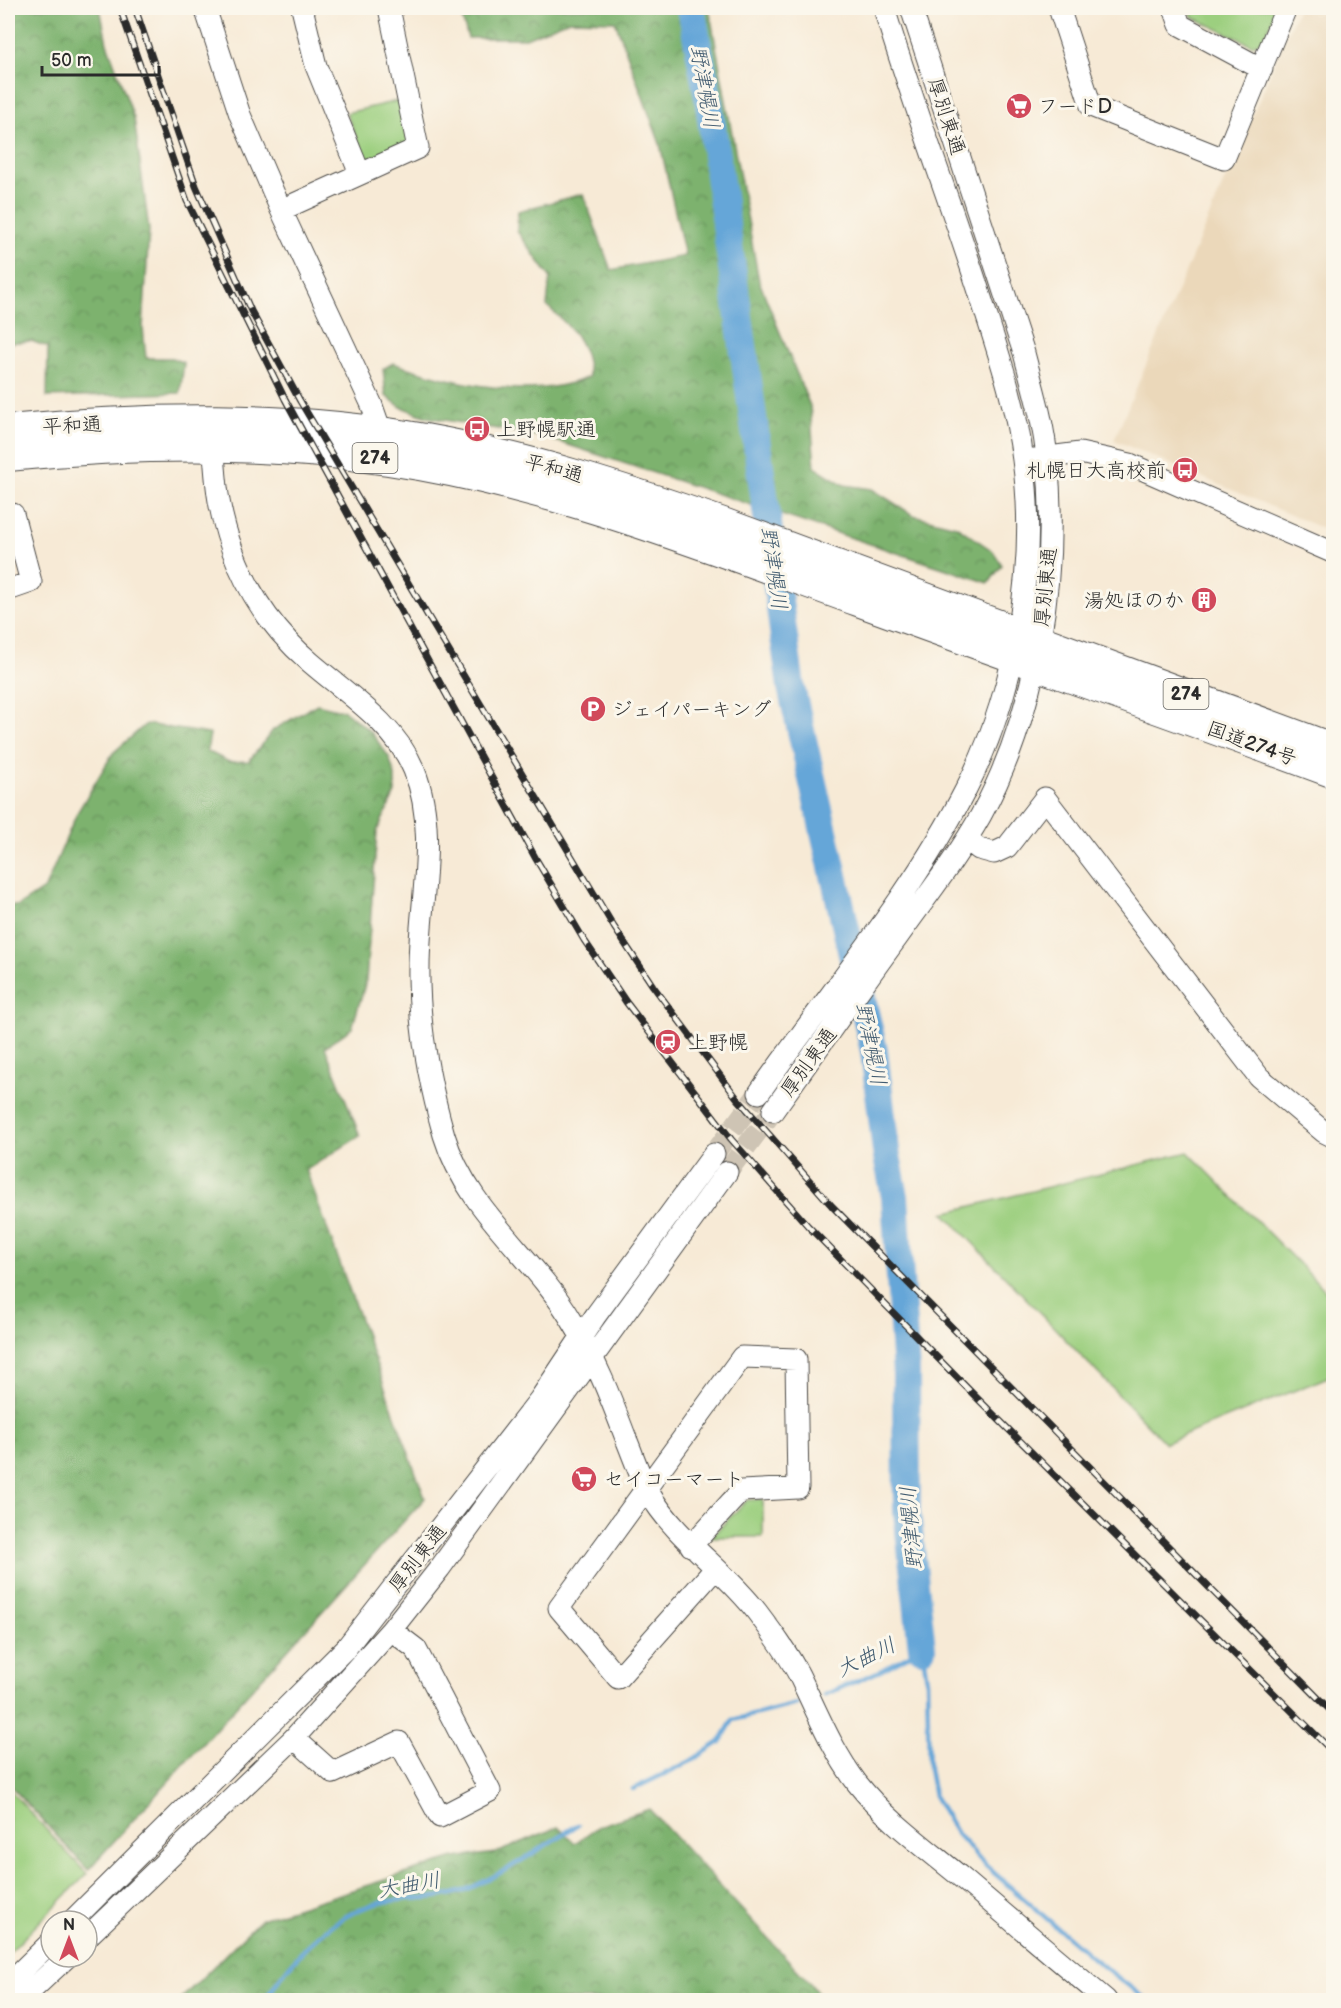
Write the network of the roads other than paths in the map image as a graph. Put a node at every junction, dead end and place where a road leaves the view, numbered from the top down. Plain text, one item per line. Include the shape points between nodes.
1 (205, 8) edge
2 (302, 8) edge
3 (389, 8) edge
4 (884, 8) edge
5 (911, 8) edge
6 (1059, 8) edge
7 (1174, 8) edge
8 (1286, 8) edge
9 (1262, 69) junction
10 (360, 174) junction
11 (281, 210) junction
12 (989, 244) junction
13 (967, 251) junction
14 (8, 430) edge
15 (381, 432) junction
16 (212, 434) junction
17 (8, 456) edge
18 (1047, 456) junction
19 (392, 460) junction
20 (1023, 460) junction
21 (8, 515) edge
22 (1334, 553) edge
23 (8, 590) edge
24 (1025, 649) junction
25 (1334, 748) edge
26 (1334, 773) edge
27 (966, 840) junction
28 (759, 1093) tunnel mouth
29 (773, 1111) tunnel mouth
30 (1334, 1137) edge
31 (714, 1154) tunnel mouth
32 (727, 1172) tunnel mouth
33 (587, 1347) junction
34 (646, 1488) junction
35 (691, 1546) junction
36 (715, 1569) junction
37 (392, 1630) junction
38 (294, 1738) junction
39 (84, 1909) edge
40 (99, 1925) edge
41 (39, 1954) edge
42 (54, 1969) edge
43 (8, 1984) edge
44 (21, 2001) edge
45 (1106, 2001) edge

1 - 11 street via 240,115
2 - 10 street via 316,66
3 - 10 street via 418,148
4 - 13 street, 厚別東通
5 - 12 street, 厚別東通
6 - 9 street via 1091,105 1224,159
7 - 9 street via 1180,25
8 - 9 street
10 - 11 street
11 - 15 street
12 - 13 street
12 - 18 street, 厚別東通 via 1024,353
13 - 20 street, 厚別東通 via 1009,388
14 - 16 highway, 平和通 / 274 via 72,425
15 - 16 highway, 平和通 / 274 via 309,424
15 - 19 street
15 - 24 highway, 平和通 / 274 via 464,446 621,487 818,560
16 - 17 highway, 平和通 / 274 via 127,447
16 - 19 highway, 平和通 / 274
16 - 33 street via 218,497 229,541 256,600 304,657 384,726 416,774 426,832 420,1011 443,1131 471,1194 547,1284
18 - 20 street
18 - 22 street via 1080,453 1130,464
18 - 24 street, 厚別東通 via 1050,531
19 - 24 highway, 平和通 / 274 via 488,478 645,523 825,590
20 - 24 street, 厚別東通 via 1028,560
21 - 23 street via 13,514 31,582
24 - 25 highway, 国道274号 / 274
24 - 26 highway, 国道274号 / 274
24 - 27 street, 厚別東通 via 1029,695 1005,763
24 - 28 street, 厚別東通 via 966,789 929,854
27 - 29 street, 厚別東通
27 - 30 street via 979,849 994,853 1001,850 1045,798 1259,1077
31 - 33 street, 厚別東通
32 - 33 street, 厚別東通
33 - 34 street
33 - 37 street, 厚別東通 via 440,1568
33 - 39 street, 厚別東通 via 540,1399 346,1648
34 - 35 street via 669,1523
34 - 35 street via 742,1357 796,1359 798,1488 741,1491
34 - 36 street via 558,1608 618,1678
35 - 36 street
36 - 45 street via 750,1604 779,1642 832,1746 867,1795
37 - 38 street, 厚別東通
37 - 38 street via 416,1649 490,1791 440,1817 399,1742 333,1773
38 - 40 street, 厚別東通
41 - 43 street
42 - 44 street

